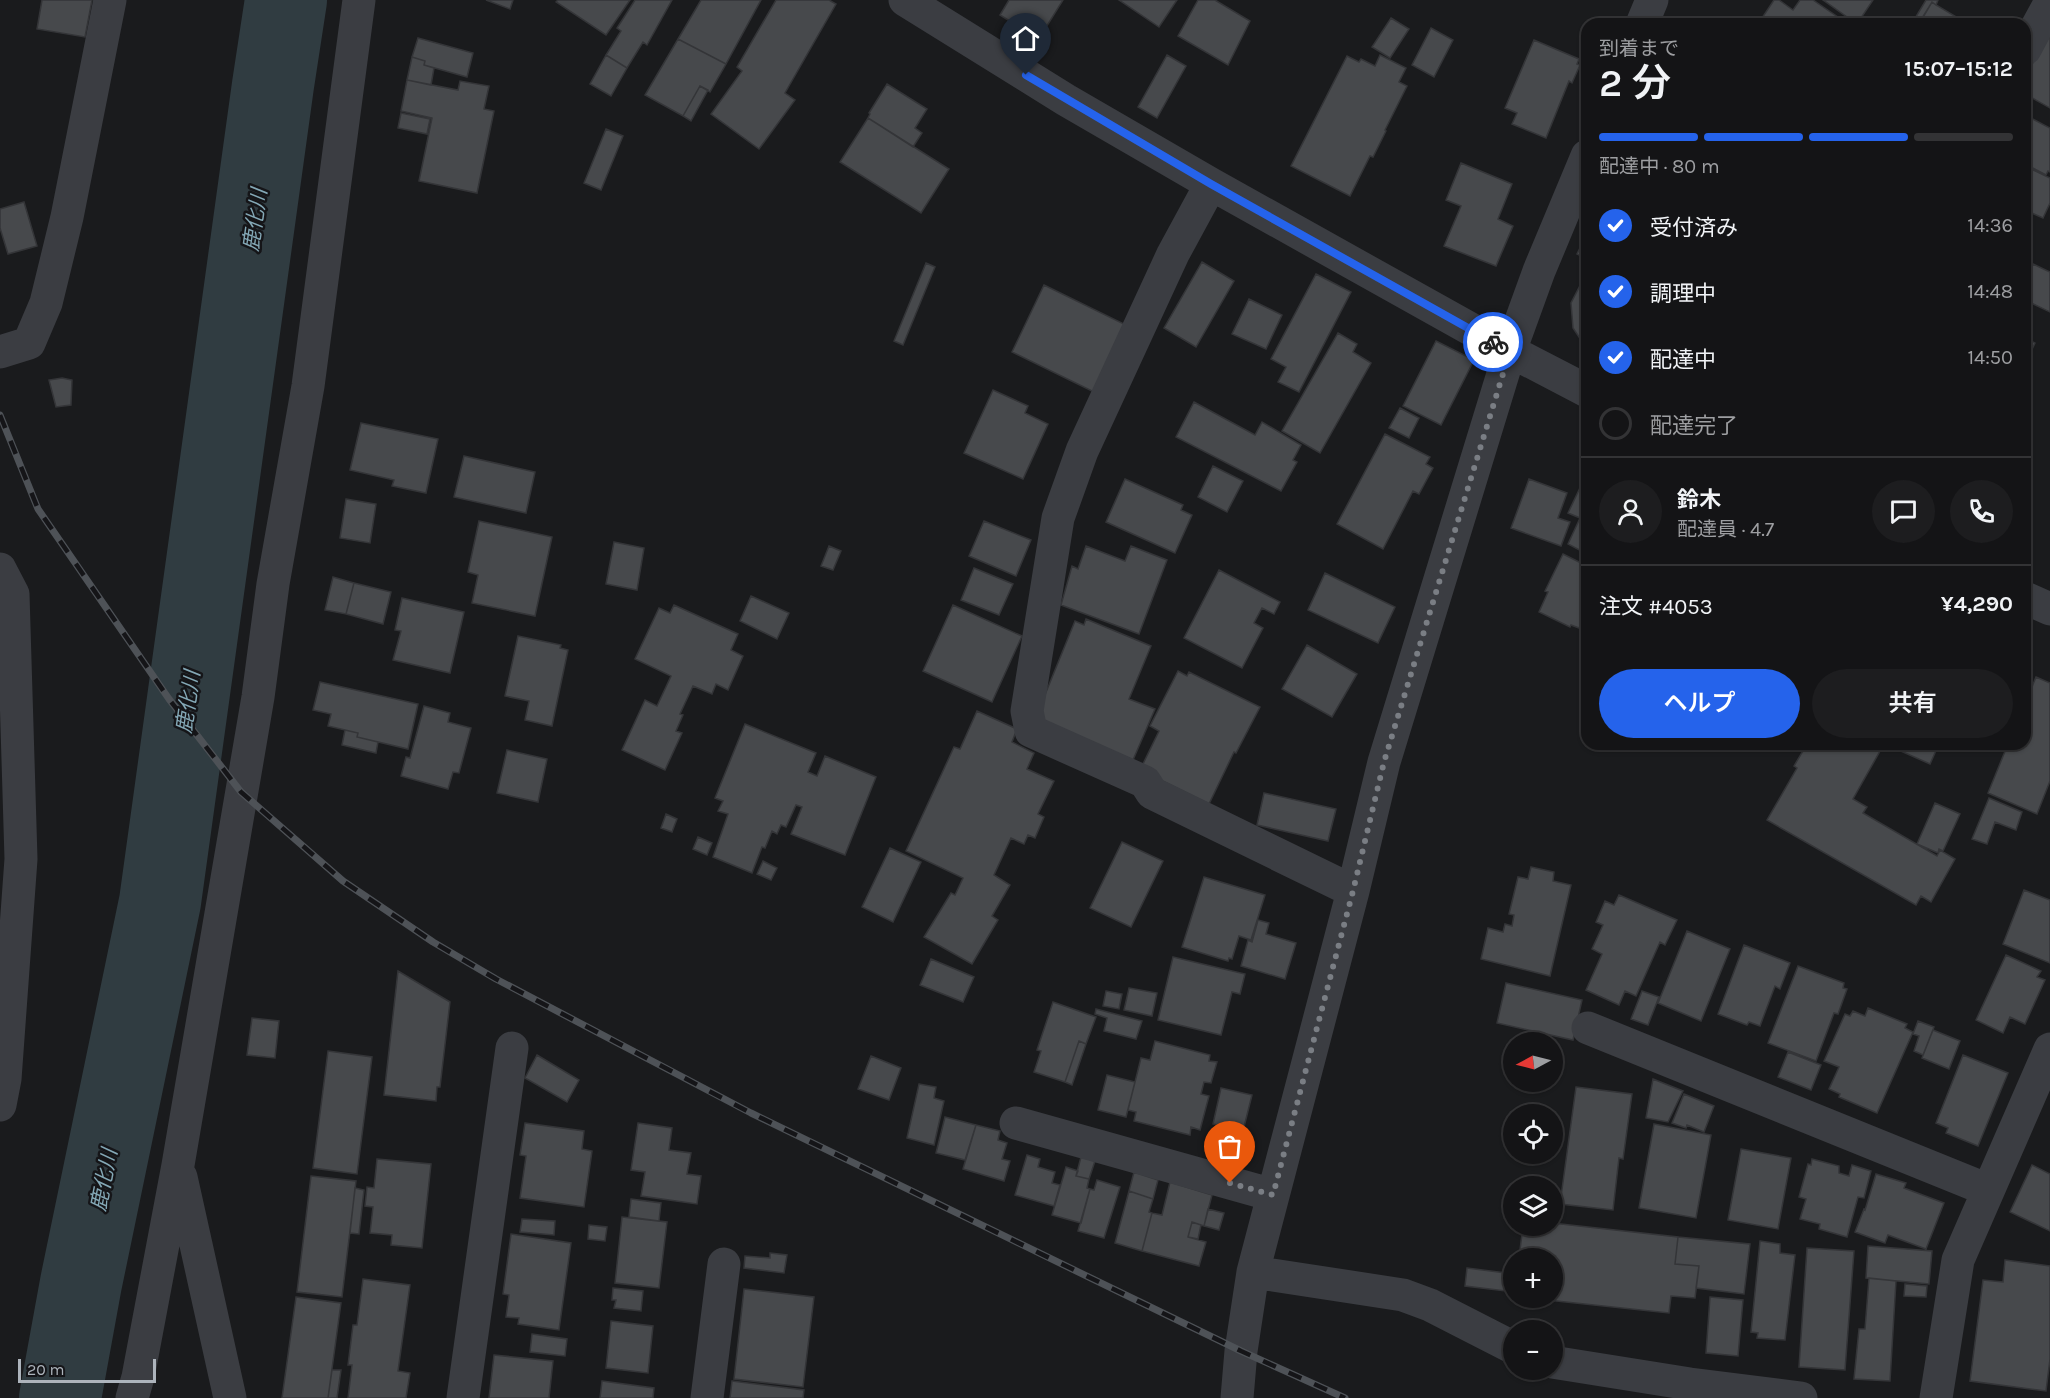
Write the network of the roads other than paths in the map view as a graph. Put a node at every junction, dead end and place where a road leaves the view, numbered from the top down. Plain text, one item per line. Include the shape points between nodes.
1 (110, 0) edge
2 (359, 0) edge
3 (905, 0) edge
4 (1652, 0) edge
5 (2050, 3) edge
6 (1644, 18) edge
7 (2031, 38) edge
8 (1581, 170) edge
9 (1211, 184) junction
10 (1510, 351) junction
11 (0, 352) edge
12 (1581, 388) edge
13 (0, 569) edge
14 (2031, 601) edge
15 (2050, 609) edge
16 (1353, 891) junction
17 (1588, 1028) dead end
18 (512, 1048) dead end
19 (2050, 1049) edge
20 (0, 1105) edge
21 (1017, 1123) dead end
22 (178, 1165) junction
23 (1988, 1190) junction
24 (1273, 1195) junction
25 (724, 1264) dead end
26 (1253, 1272) junction
27 (1503, 1342) edge
28 (1563, 1364) edge
29 (132, 1398) edge
30 (230, 1398) edge
31 (463, 1398) edge
32 (707, 1398) edge
33 (1237, 1398) edge
34 (1801, 1398) edge
35 (1936, 1398) edge

1 - 11 street via 46,303 29,343
2 - 22 street via 308,386
3 - 9 street
4 - 6 street
5 - 7 street
8 - 10 street
9 - 10 street
9 - 16 street via 1173,254 1082,451 1058,518 1027,711 1031,731 1145,782 1152,793
10 - 12 street
10 - 16 street via 1384,762
13 - 20 street via 13,594 21,859
14 - 15 street
16 - 24 street
17 - 23 street
18 - 31 street
19 - 23 street
21 - 24 street
22 - 29 street
22 - 30 street
23 - 35 street via 1959,1260
24 - 26 street
25 - 32 street
26 - 27 street via 1403,1295
26 - 33 street
28 - 34 street

